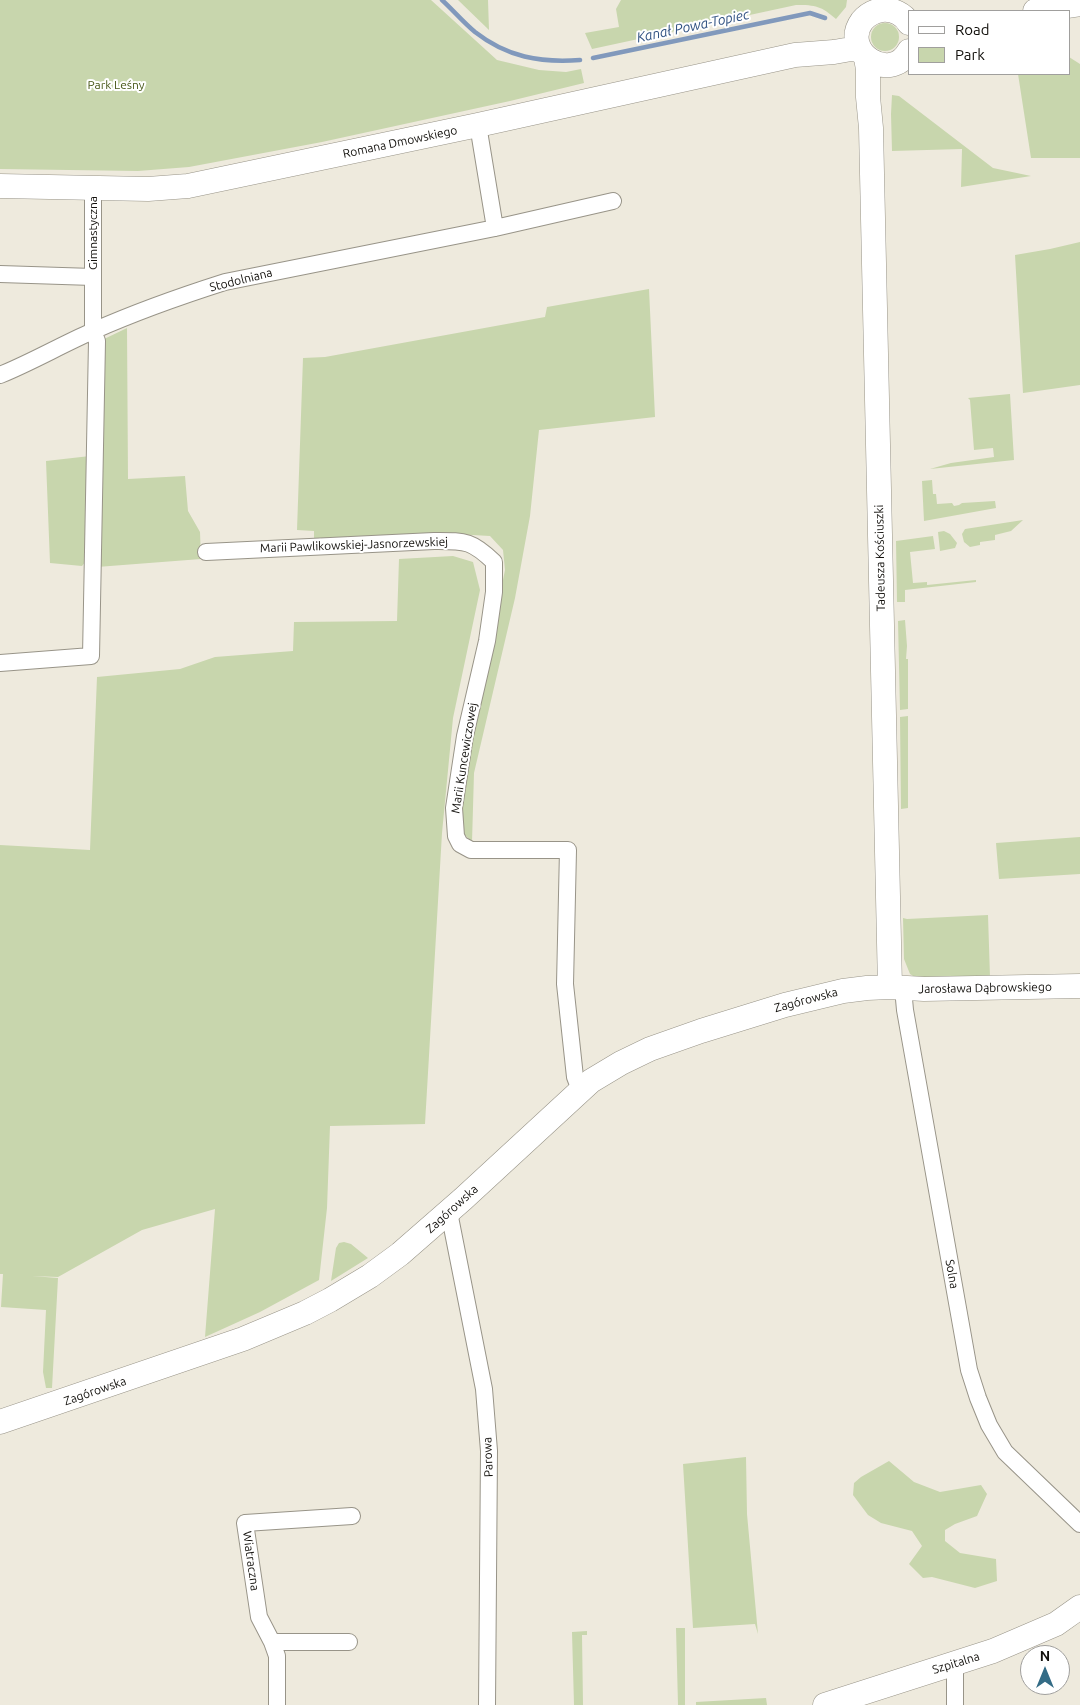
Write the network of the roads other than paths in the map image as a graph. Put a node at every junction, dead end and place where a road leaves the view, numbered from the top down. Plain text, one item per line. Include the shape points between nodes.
1 (865, 0) edge
2 (1080, 4) edge
3 (1041, 10) edge
4 (899, 15) edge
5 (861, 40) junction
6 (902, 57) edge
7 (478, 125) junction
8 (871, 128) junction
9 (0, 186) edge
10 (93, 188) junction
11 (613, 201) dead end
12 (495, 228) junction
13 (0, 274) edge
14 (93, 277) junction
15 (93, 331) junction
16 (0, 375) edge
17 (206, 552) dead end
18 (494, 562) joint
19 (0, 663) edge
20 (1080, 986) edge
21 (897, 988) junction
22 (580, 1090) junction
23 (449, 1212) junction
24 (0, 1422) edge
25 (352, 1516) dead end
26 (1080, 1524) edge
27 (1080, 1607) edge
28 (272, 1642) junction
29 (348, 1642) dead end
30 (955, 1663) junction
31 (277, 1705) edge
32 (487, 1705) edge
33 (825, 1705) edge
34 (956, 1705) edge

1 - 5 street, Tadeusza Kościuszki
2 - 3 street
4 - 5 street, Romana Dmowskiego via 881,10 874,12
5 - 6 street via 873,63 882,65
5 - 7 street, Romana Dmowskiego via 853,34 795,55
5 - 8 street, Tadeusza Kościuszki via 868,69
6 - 8 street, Tadeusza Kościuszki via 884,73
7 - 10 street, Romana Dmowskiego via 188,186 148,190
7 - 12 street
8 - 21 street, Tadeusza Kościuszki
9 - 10 street, Romana Dmowskiego
10 - 14 street, Gimnastyczna
11 - 12 street, Stodolniana
12 - 15 street, Stodolniana via 225,282
13 - 14 street, Gimnastyczna
14 - 15 street, Gimnastyczna
15 - 16 street, Stodolniana
15 - 19 street, Gimnastyczna via 96,341 91,656
17 - 18 street, Marii Pawlikowskiej-Jasnorzewskiej via 434,541 462,542 480,548
18 - 22 street, Marii Kuncewiczowej via 494,592 487,641 465,736 454,808 456,836 460,844 471,850 568,850 566,984 575,1076
20 - 21 street, Jarosława Dąbrowskiego
21 - 22 street, Zagórowska via 867,988 828,994 701,1031 636,1055
21 - 26 street, Solna via 905,1010 969,1370 978,1398 989,1426 1005,1452
22 - 23 street, Zagórowska
23 - 24 street, Zagórowska via 370,1276 305,1314 226,1345
23 - 32 street, Parowa via 484,1389 490,1451
25 - 28 street, Wiatraczna via 245,1524 259,1617
27 - 30 street, Szpitalna via 1036,1634
28 - 29 street
28 - 31 street, Wiatraczna via 277,1656
30 - 33 street, Szpitalna
30 - 34 street

